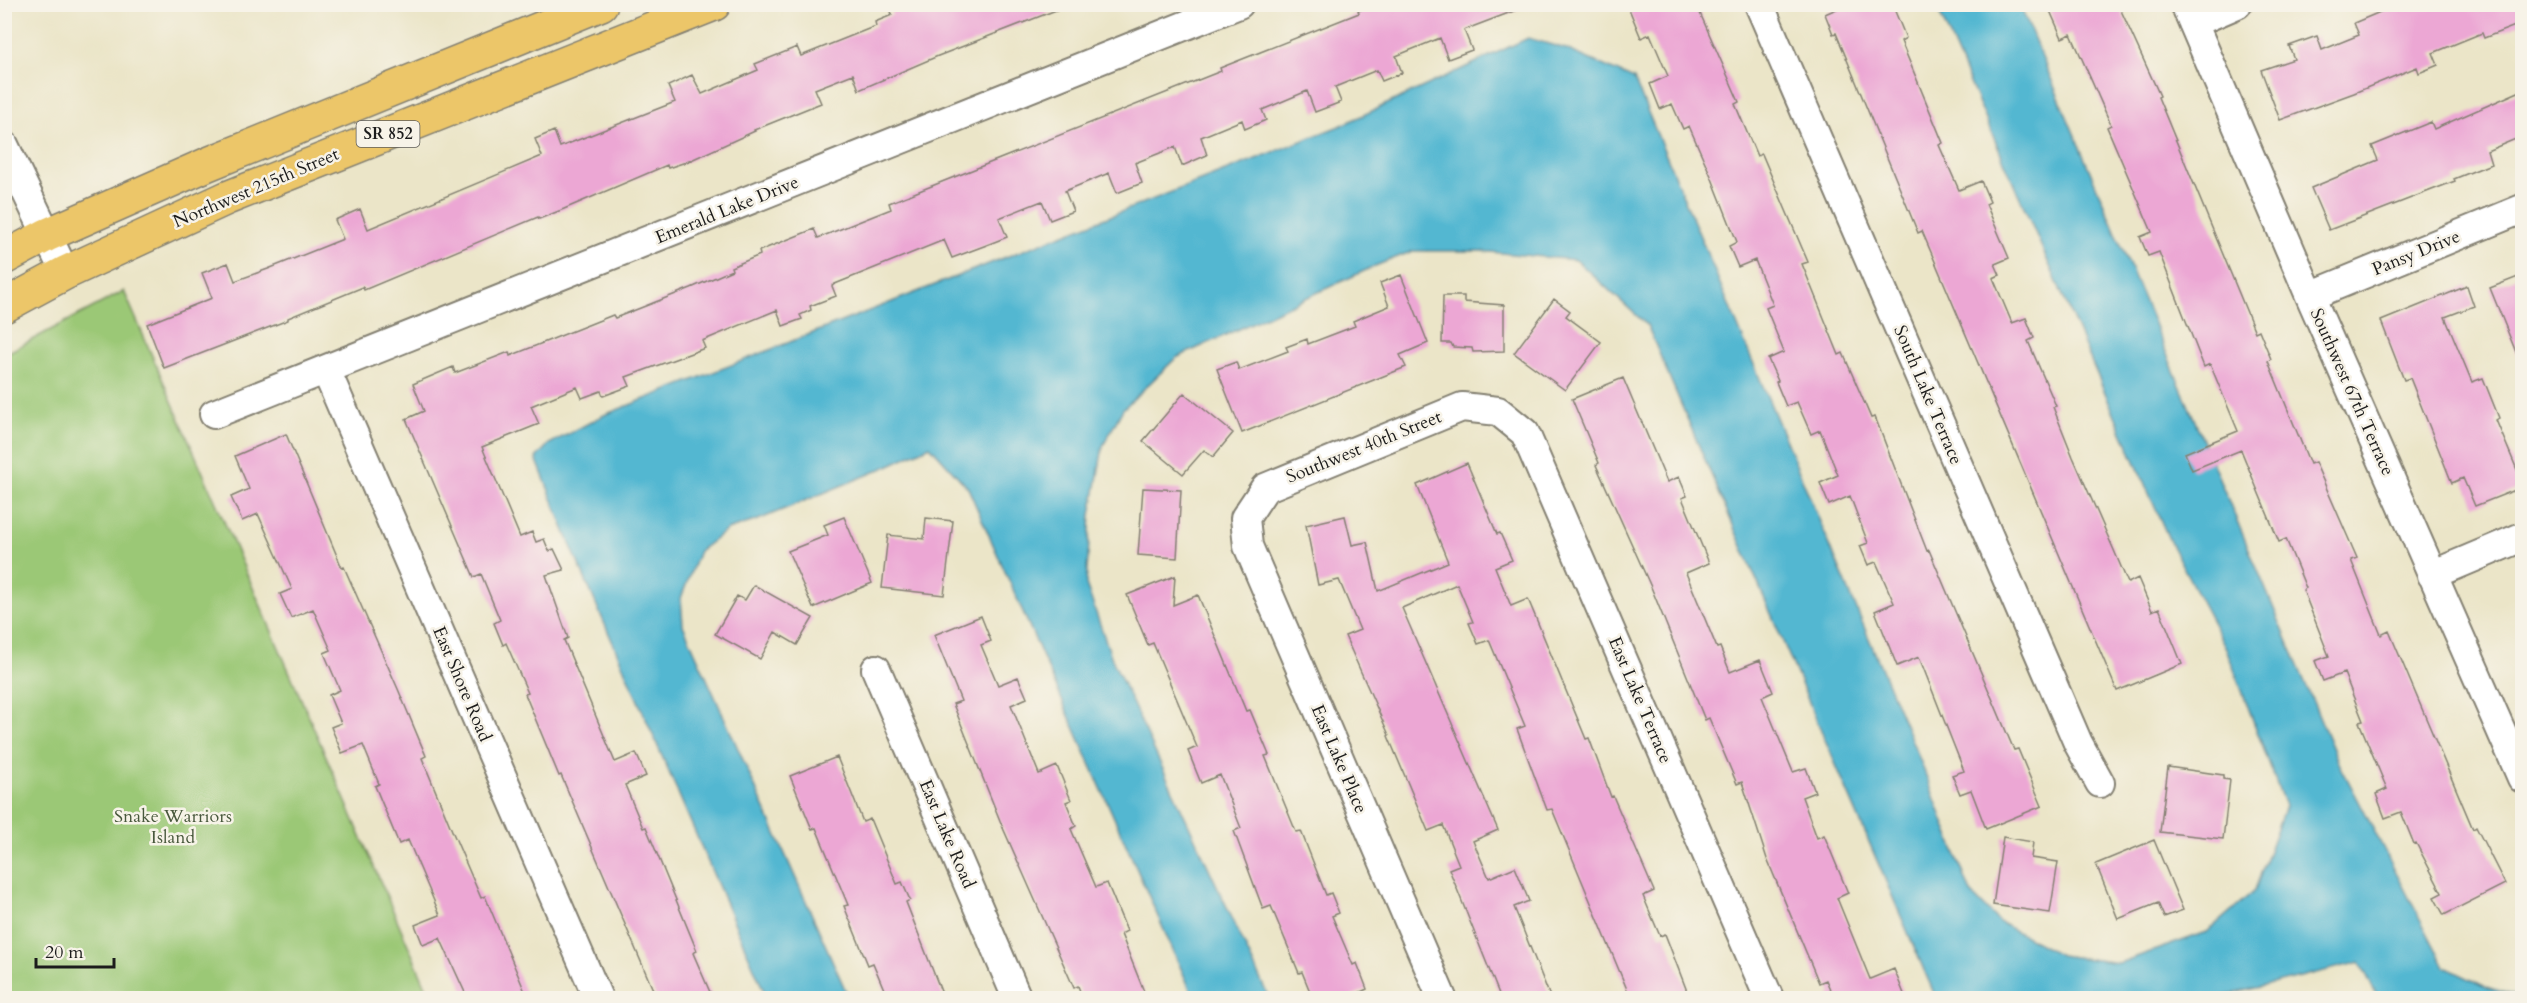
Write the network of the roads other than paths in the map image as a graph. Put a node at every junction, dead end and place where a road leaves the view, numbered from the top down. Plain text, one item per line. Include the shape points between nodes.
1 (602, 4) edge
2 (714, 4) edge
3 (1239, 4) edge
4 (1759, 4) edge
5 (2237, 4) edge
6 (2189, 14) edge
7 (4, 146) edge
8 (2523, 209) edge
9 (47, 235) junction
10 (4, 258) edge
11 (65, 273) junction
12 (2310, 296) junction
13 (4, 306) edge
14 (326, 370) junction
15 (1498, 411) joint
16 (214, 414) dead end
17 (1245, 518) joint
18 (2523, 537) edge
19 (2432, 575) junction
20 (876, 669) dead end
21 (2523, 778) edge
22 (2100, 783) dead end
23 (598, 999) edge
24 (1017, 999) edge
25 (1442, 999) edge
26 (1769, 999) edge

1 - 9 main road, SR 852 via 208,164
2 - 11 main road, Northwest 215th Street / SR 852 via 227,198
3 - 14 street, Emerald Lake Drive
4 - 22 street, South Lake Terrace via 2078,743
5 - 6 street
6 - 12 street, Southwest 67th Terrace
7 - 9 street
8 - 12 street, Pansy Drive
9 - 10 main road, SR 852
9 - 11 street
11 - 13 main road, Northwest 215th Street / SR 852
12 - 19 street, Southwest 67th Terrace
14 - 16 street, Emerald Lake Drive
14 - 23 street, East Shore Road
15 - 17 street, Southwest 40th Street via 1462,407 1265,488
15 - 26 street, East Lake Terrace via 1525,433
17 - 25 street, East Lake Place via 1248,546
18 - 19 street
19 - 21 street, Southwest 67th Terrace
20 - 24 street, East Lake Road

